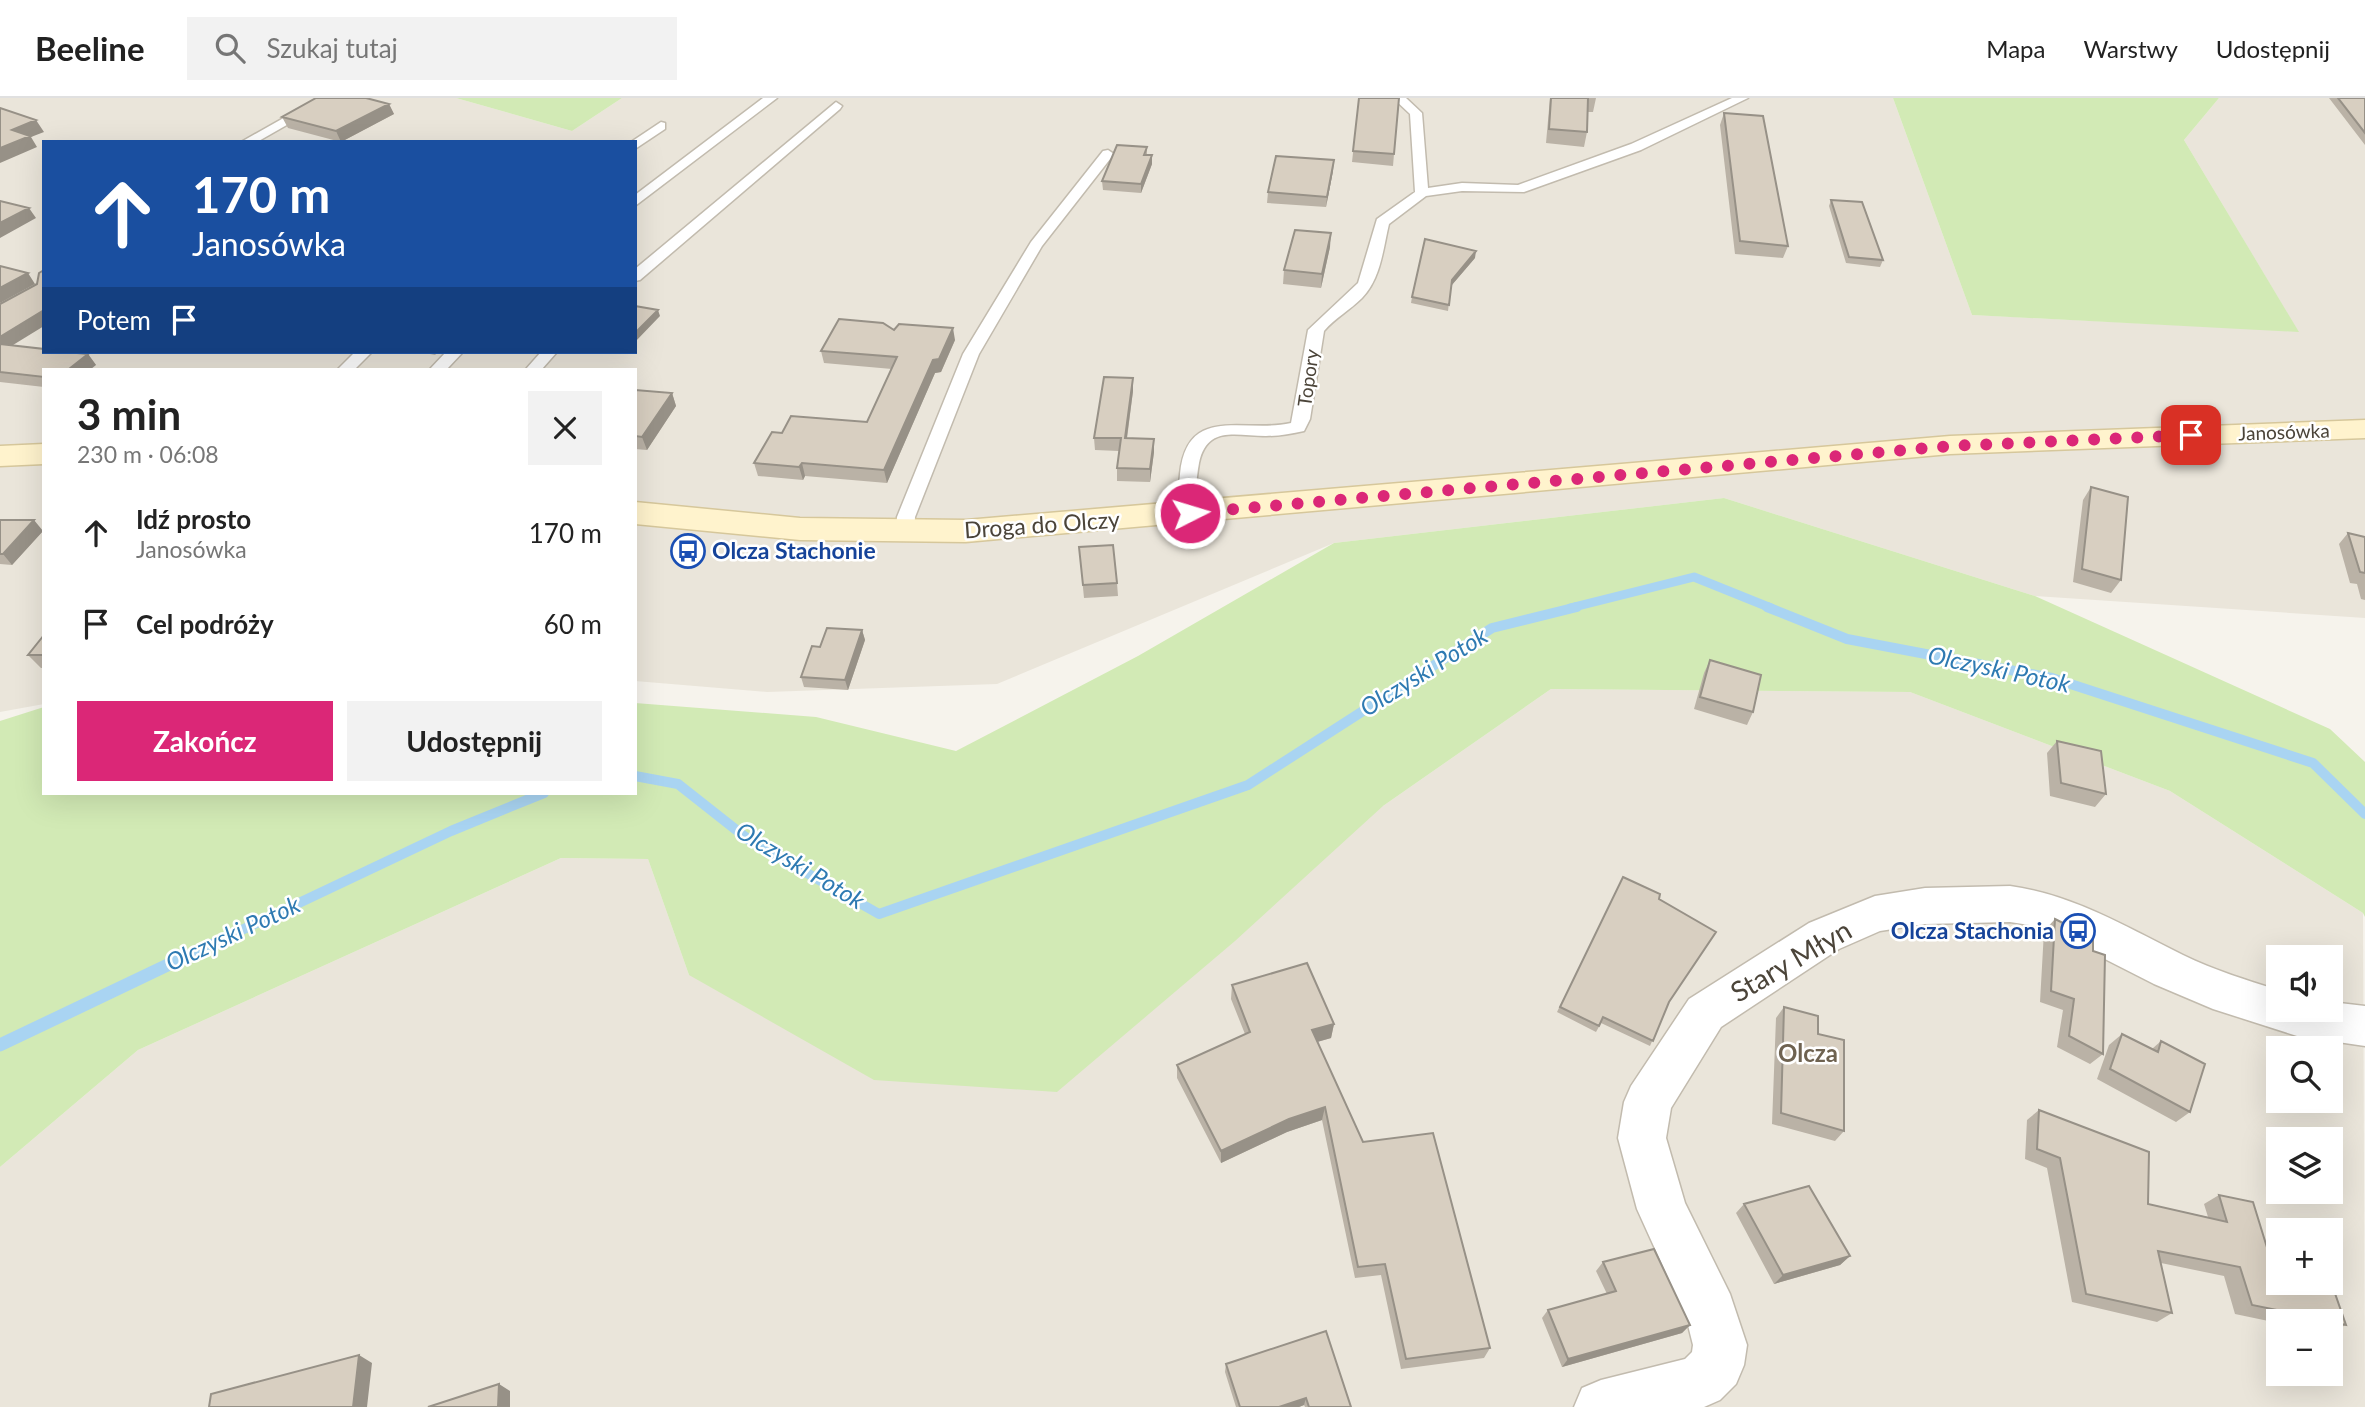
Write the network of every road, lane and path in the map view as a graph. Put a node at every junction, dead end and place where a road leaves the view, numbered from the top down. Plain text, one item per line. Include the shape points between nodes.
1 (328, 98) edge
2 (771, 98) edge
3 (1399, 98) edge
4 (1742, 98) edge
5 (836, 106) dead end
6 (662, 126) dead end
7 (251, 140) edge
8 (637, 144) edge
9 (1108, 154) dead end
10 (1422, 193) junction
11 (637, 200) edge
12 (637, 275) edge
13 (362, 354) edge
14 (453, 354) edge
15 (547, 354) edge
16 (347, 368) edge
17 (439, 368) edge
18 (535, 368) edge
19 (2365, 429) edge
20 (1951, 446) joint
21 (42, 454) edge
22 (0, 456) edge
23 (637, 513) edge
24 (1190, 513) junction
25 (905, 532) junction
26 (2365, 1026) edge
27 (1601, 1407) edge

1 - 7 lane
2 - 11 lane
3 - 10 lane via 1416,113
4 - 10 lane, Topory via 1636,147 1519,189 1462,187
5 - 12 lane
6 - 8 lane
9 - 25 lane via 1037,245 971,354 906,517
10 - 24 lane, Topory via 1382,222 1360,292 1316,330 1298,427 1276,432 1221,430 1200,437 1192,447
13 - 16 lane
14 - 17 lane
15 - 18 lane
19 - 20 street, Janosówka
20 - 24 street, Droga do Olczy
21 - 22 street
23 - 25 street, Droga do Olczy via 753,527
24 - 25 street, Droga do Olczy
26 - 27 street, Stary Młyn via 2297,1016 2229,995 2043,909 2010,904 1925,906 1875,914 1824,936 1705,1013 1648,1102 1642,1138 1662,1209 1711,1313 1720,1345 1717,1365 1701,1381

